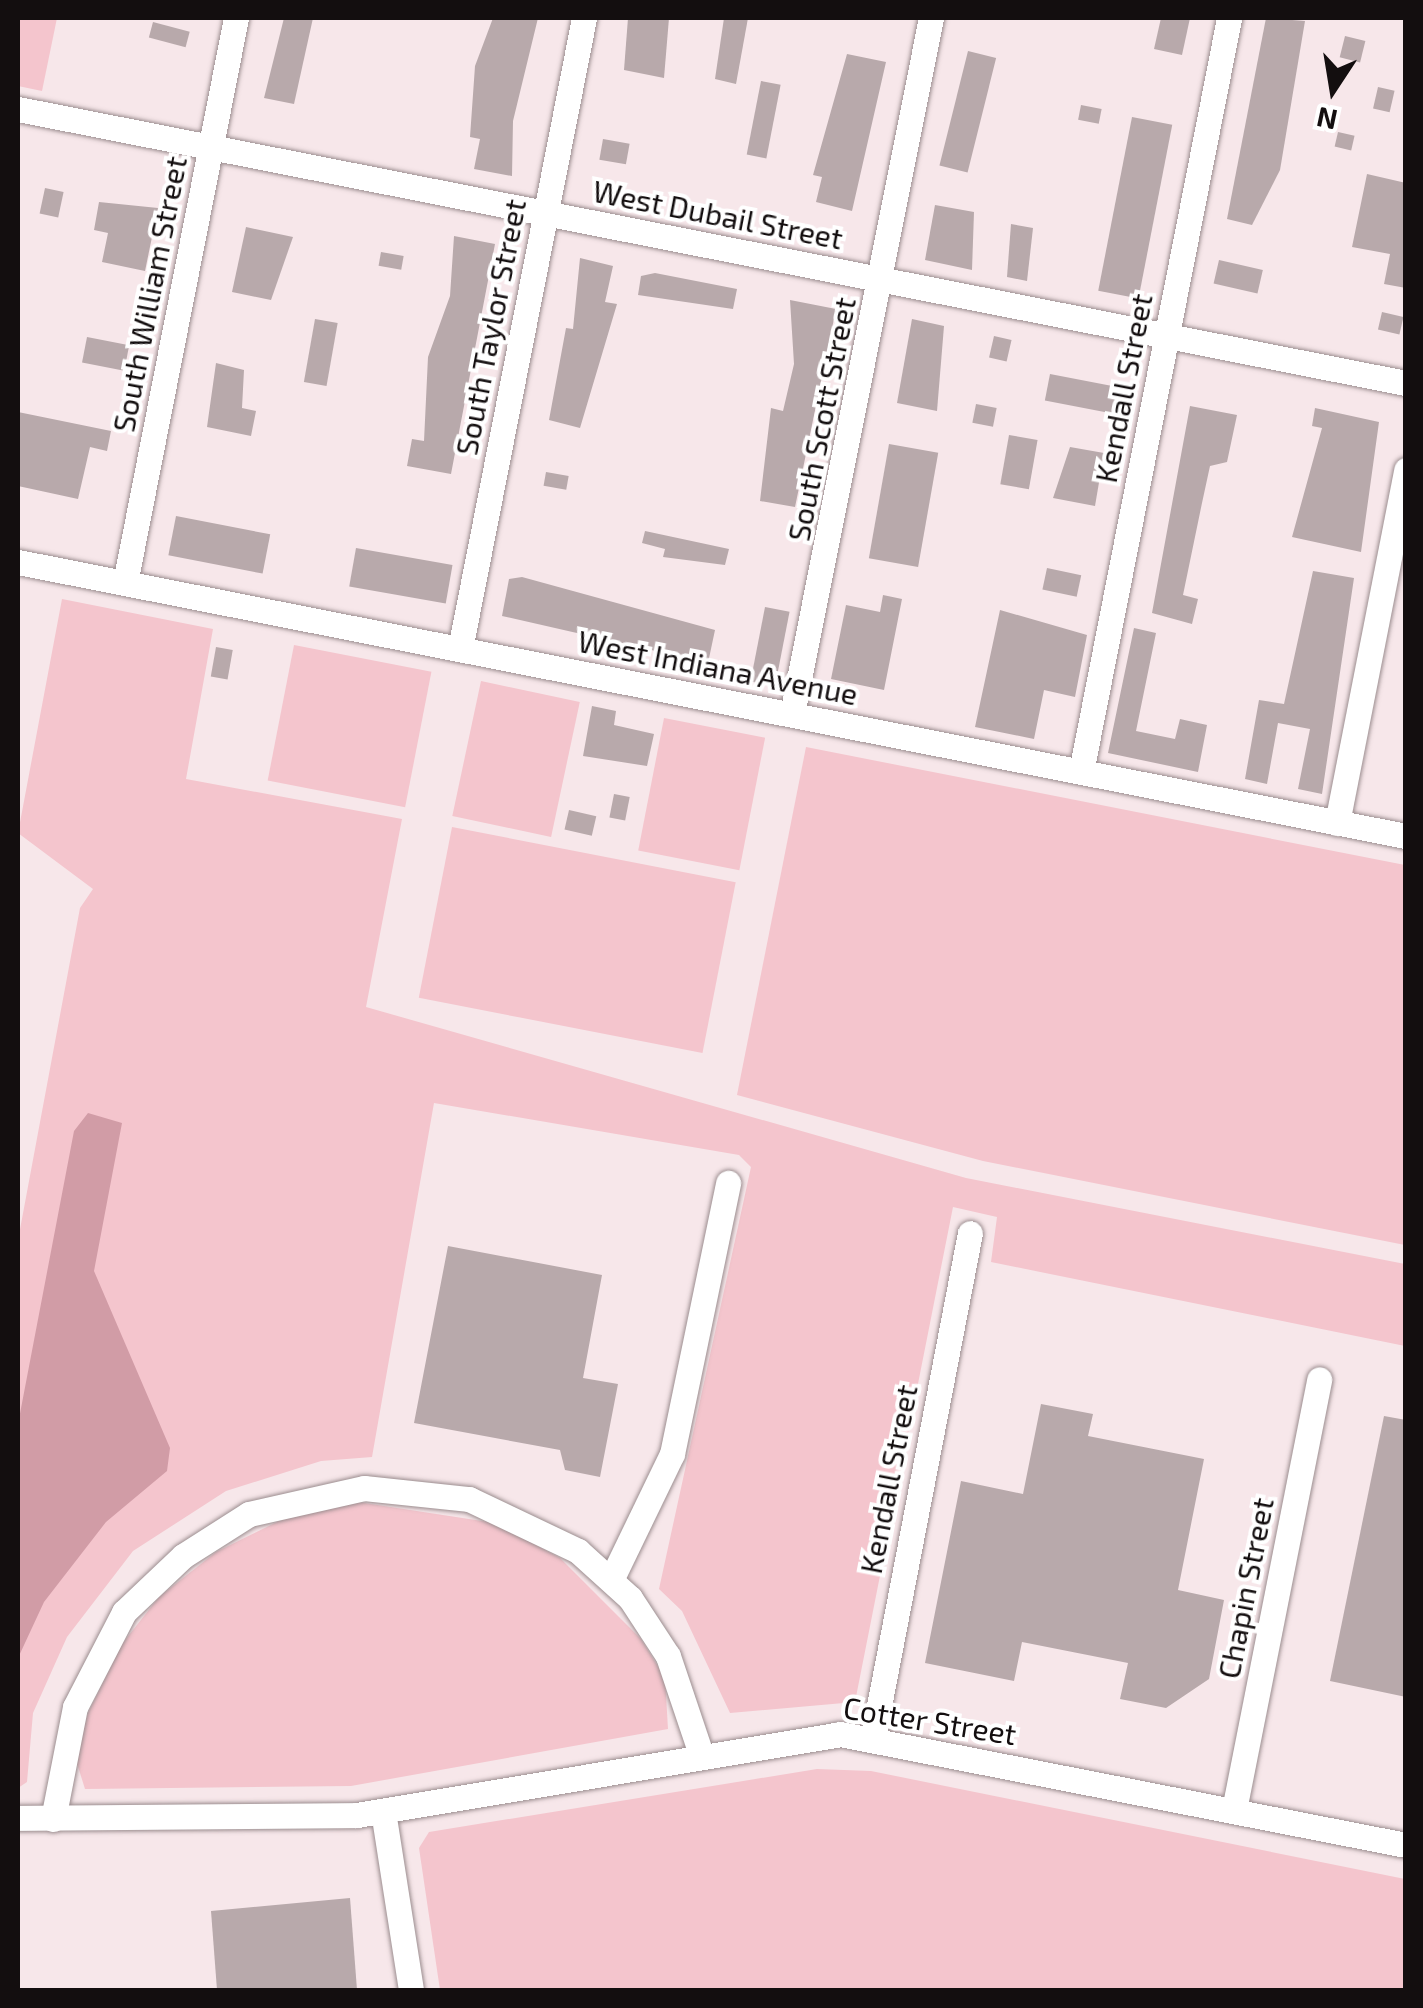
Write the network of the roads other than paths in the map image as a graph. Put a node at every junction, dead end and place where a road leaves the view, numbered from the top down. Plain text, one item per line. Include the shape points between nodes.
1 (236, 18) edge
2 (584, 18) edge
3 (932, 18) edge
4 (1230, 18) edge
5 (18, 109) edge
6 (210, 150) junction
7 (546, 214) junction
8 (882, 280) junction
9 (1167, 336) junction
10 (1406, 383) edge
11 (1406, 470) edge
12 (18, 562) edge
13 (125, 583) junction
14 (460, 649) junction
15 (792, 714) junction
16 (1081, 772) junction
17 (1337, 823) junction
18 (1406, 836) edge
19 (728, 1183) dead end
20 (970, 1233) dead end
21 (1319, 1379) dead end
22 (612, 1578) junction
23 (873, 1737) junction
24 (700, 1751) junction
25 (1234, 1810) junction
26 (383, 1811) junction
27 (18, 1818) edge
28 (52, 1819) junction
29 (1406, 1844) edge
30 (412, 1990) edge

1 - 6 street, South William Street
2 - 7 street, South Taylor Street
3 - 8 street, South Scott Street
4 - 9 street, Kendall Street
5 - 6 street, West Dubail Street
6 - 7 street, West Dubail Street
6 - 13 street, South William Street
7 - 8 street, West Dubail Street
7 - 14 street, South Taylor Street
8 - 9 street, West Dubail Street
8 - 15 street, South Scott Street
9 - 10 street, West Dubail Street
9 - 16 street, Kendall Street
11 - 17 street
12 - 13 street, West Indiana Avenue
13 - 14 street, West Indiana Avenue
14 - 15 street, West Indiana Avenue
15 - 16 street, West Indiana Avenue
16 - 17 street, West Indiana Avenue
17 - 18 street, West Indiana Avenue
19 - 22 street via 672,1454
20 - 23 street, Kendall Street
21 - 25 street, Chapin Street
22 - 24 street via 682,1684
22 - 28 street via 530,1522 433,1491 352,1489 250,1514 184,1556 124,1612 74,1707
23 - 24 street, Cotter Street
23 - 25 street, Cotter Street
24 - 26 street, Cotter Street
25 - 29 street, Cotter Street
26 - 28 street, Cotter Street
26 - 30 street
27 - 28 street, Cotter Street

